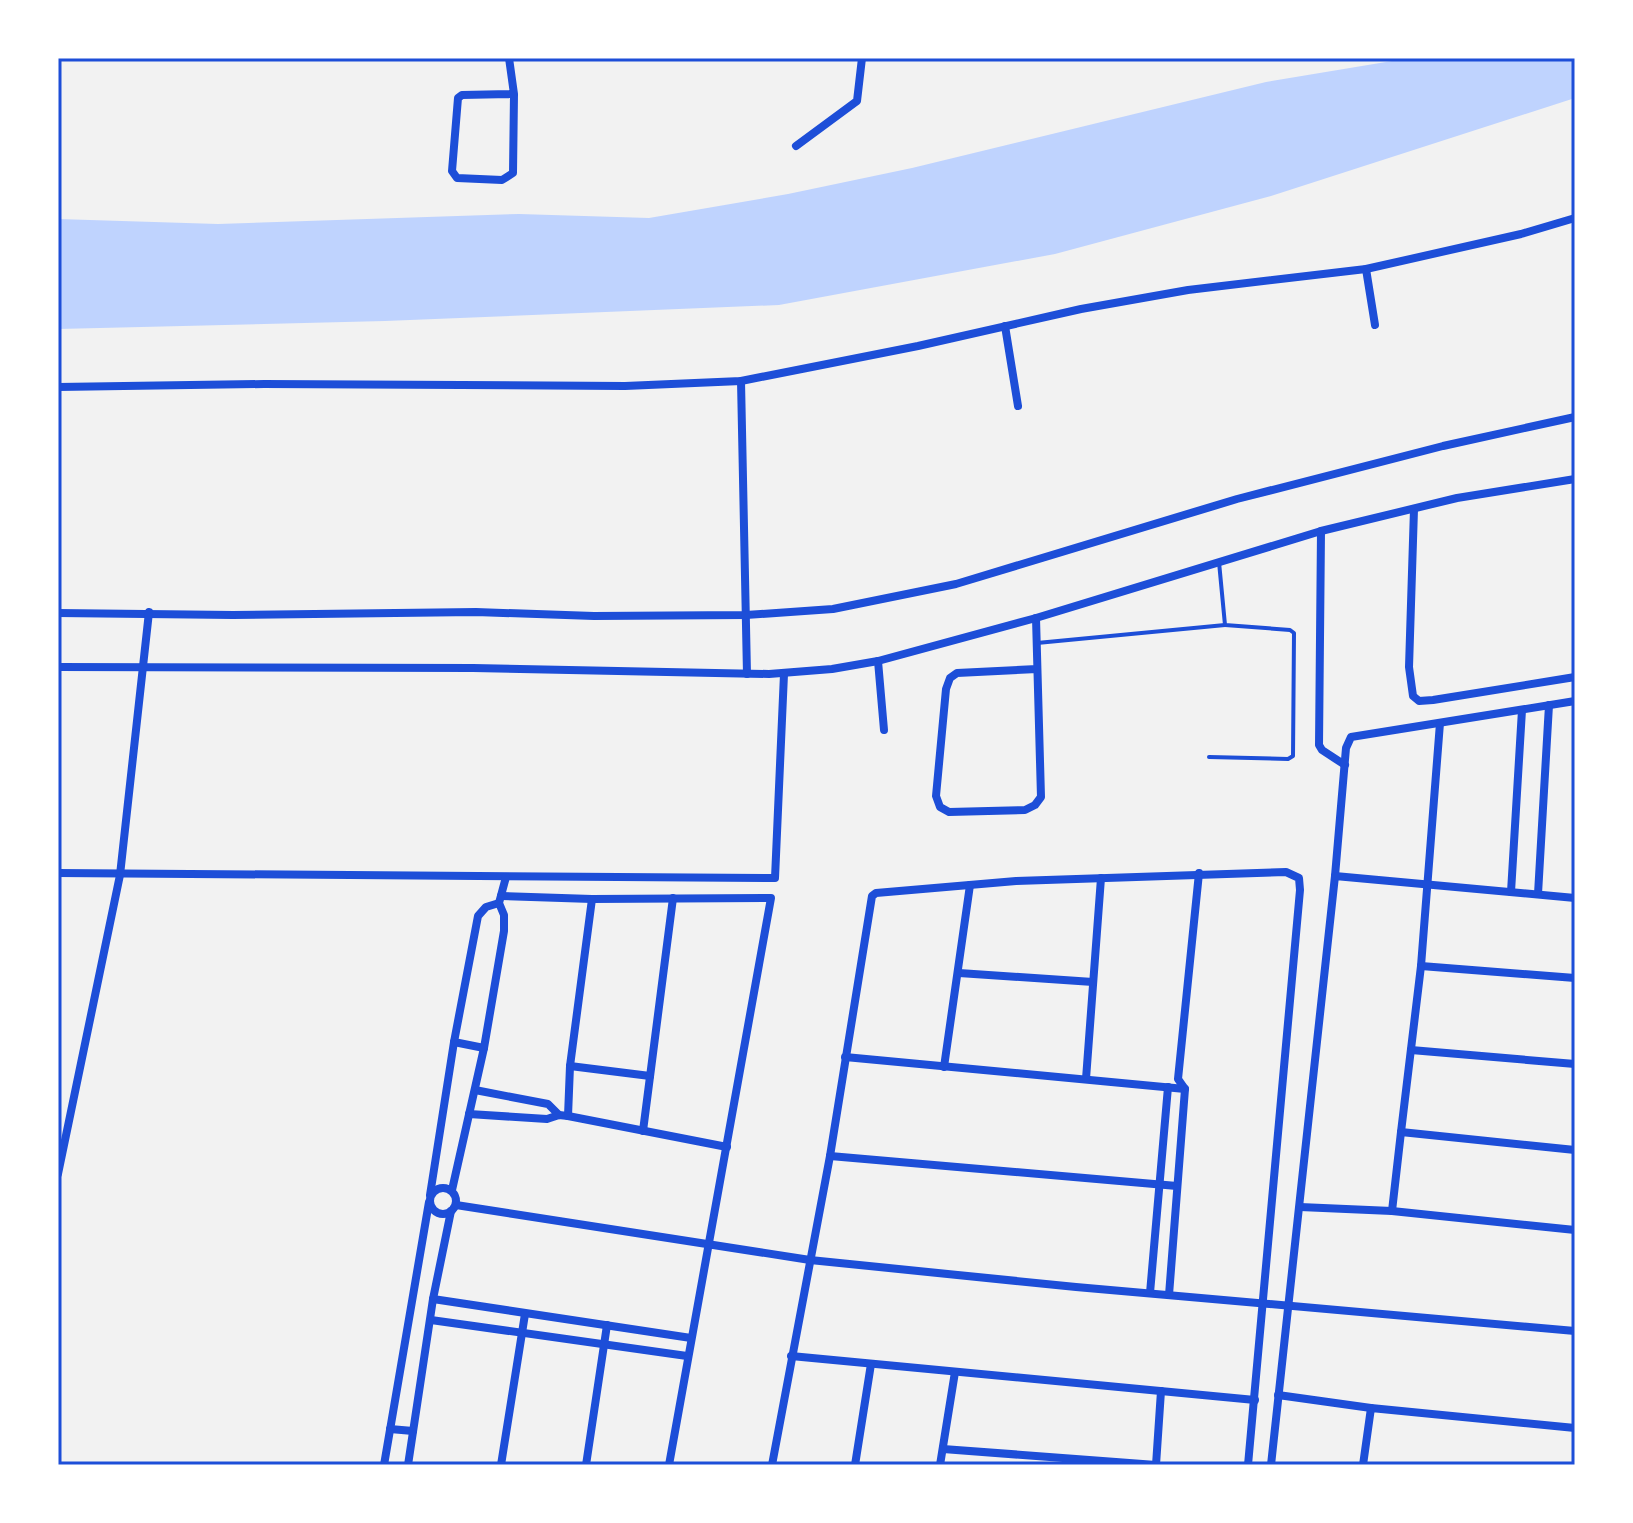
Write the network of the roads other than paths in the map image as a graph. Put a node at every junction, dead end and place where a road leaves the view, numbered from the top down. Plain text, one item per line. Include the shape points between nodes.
1 (509, 58) edge
2 (862, 58) edge
3 (514, 94) junction
4 (796, 146) dead end
5 (1575, 218) edge
6 (1366, 269) junction
7 (1375, 325) dead end
8 (1005, 326) junction
9 (741, 381) junction
10 (58, 387) edge
11 (1018, 406) dead end
12 (1575, 417) edge
13 (1575, 479) edge
14 (1414, 509) junction
15 (1321, 531) junction
16 (1219, 560) junction
17 (58, 613) edge
18 (149, 616) junction
19 (1036, 618) junction
20 (746, 620) junction
21 (1225, 625) junction
22 (1037, 643) junction
23 (878, 661) junction
24 (58, 667) edge
25 (144, 667) junction
26 (1037, 669) junction
27 (747, 674) junction
28 (784, 674) junction
29 (1575, 677) edge
30 (1575, 701) edge
31 (1549, 705) junction
32 (1522, 710) junction
33 (1440, 723) junction
34 (884, 730) dead end
35 (1209, 757) dead end
36 (1345, 765) junction
37 (58, 873) edge
38 (1199, 873) junction
39 (120, 875) junction
40 (1335, 876) junction
41 (506, 877) junction
42 (1101, 878) junction
43 (1427, 884) junction
44 (970, 885) junction
45 (1511, 892) junction
46 (1538, 894) junction
47 (673, 898) junction
48 (1575, 898) edge
49 (592, 899) junction
50 (500, 900) junction
51 (1421, 966) junction
52 (959, 973) junction
53 (1575, 978) edge
54 (1093, 982) junction
55 (454, 1042) junction
56 (484, 1048) junction
57 (1411, 1050) junction
58 (845, 1057) junction
59 (1575, 1064) edge
60 (570, 1066) junction
61 (944, 1067) junction
62 (650, 1076) junction
63 (1086, 1079) junction
64 (1178, 1079) junction
65 (1167, 1088) junction
66 (1185, 1089) junction
67 (475, 1090) junction
68 (469, 1114) junction
69 (564, 1116) junction
70 (643, 1131) junction
71 (1401, 1132) junction
72 (727, 1147) junction
73 (1575, 1150) edge
74 (830, 1156) junction
75 (58, 1174) edge
76 (1160, 1184) junction
77 (1177, 1186) junction
78 (452, 1190) junction
79 (430, 1198) junction
80 (1300, 1207) junction
81 (454, 1208) junction
82 (1392, 1211) junction
83 (1575, 1230) edge
84 (710, 1245) junction
85 (810, 1260) junction
86 (1150, 1293) junction
87 (1169, 1295) junction
88 (433, 1299) junction
89 (1262, 1303) junction
90 (1288, 1306) junction
91 (525, 1314) junction
92 (431, 1320) junction
93 (607, 1325) junction
94 (1575, 1331) edge
95 (523, 1334) junction
96 (691, 1338) junction
97 (606, 1345) junction
98 (687, 1356) junction
99 (791, 1356) junction
100 (871, 1364) junction
101 (955, 1372) junction
102 (1161, 1391) junction
103 (1278, 1395) junction
104 (1255, 1400) junction
105 (1371, 1408) junction
106 (1575, 1428) edge
107 (390, 1429) junction
108 (413, 1431) junction
109 (943, 1449) junction
110 (384, 1465) edge
111 (408, 1465) edge
112 (501, 1465) edge
113 (586, 1465) edge
114 (669, 1465) edge
115 (772, 1465) edge
116 (855, 1465) edge
117 (940, 1465) edge
118 (1156, 1465) edge
119 (1248, 1465) edge
120 (1271, 1465) edge
121 (1363, 1465) edge

1 - 3 street
2 - 4 street via 857,101
3 - 3 street via 458,98 452,171 457,178 511,177
5 - 6 street
6 - 7 street
6 - 8 street via 1212,286
8 - 9 street
8 - 11 street
9 - 10 street
9 - 20 street
12 - 20 street via 1237,499 956,584
13 - 14 street
14 - 15 street
14 - 29 street via 1409,667 1413,696 1433,700
15 - 16 street
15 - 36 street via 1319,745
16 - 19 street
16 - 21 lane
17 - 18 street
18 - 20 street via 476,612
18 - 25 street
19 - 22 street
19 - 23 street
20 - 27 street
21 - 22 lane
21 - 35 lane via 1294,633 1293,756
22 - 26 street
23 - 28 street
23 - 34 street
24 - 25 street
25 - 27 street
25 - 39 street
26 - 26 street via 1041,797 1025,810 949,812 940,807 936,796 950,678 957,673
27 - 28 street
28 - 41 street via 775,878
30 - 31 street
31 - 32 street
31 - 46 street
32 - 33 street
32 - 45 street
33 - 36 street via 1351,737
33 - 43 street
36 - 40 street
37 - 39 street
38 - 42 street
38 - 64 street
38 - 89 street via 1286,872 1300,882
39 - 41 street
39 - 75 street
40 - 43 street
40 - 80 street
41 - 50 street
42 - 44 street
42 - 54 street
43 - 45 street
43 - 51 street
44 - 52 street
44 - 58 street via 872,896
45 - 46 street
46 - 48 street
47 - 49 street
47 - 62 street
47 - 72 street via 771,898
49 - 50 street
49 - 60 street
50 - 55 street via 478,916
50 - 56 street via 504,931
51 - 53 street
51 - 57 street
52 - 54 street
52 - 61 street
54 - 63 street
55 - 56 street
55 - 79 street
56 - 67 street
57 - 59 street
57 - 71 street
58 - 61 street
58 - 74 street
60 - 62 street
60 - 69 street
61 - 63 street
62 - 70 street
63 - 65 street
64 - 65 street
64 - 66 street
65 - 66 street
65 - 76 street
66 - 77 street
67 - 68 street
67 - 69 street via 548,1104
68 - 69 street
68 - 78 street
69 - 70 street
70 - 72 street
71 - 73 street
71 - 82 street
72 - 84 street
74 - 76 street
74 - 85 street
76 - 77 street
76 - 86 street
77 - 87 street
78 - 79 street via 435,1189
78 - 81 street
79 - 81 street via 437,1213
79 - 107 street
80 - 82 street
80 - 90 street
81 - 84 street
81 - 88 street
82 - 83 street
84 - 85 street
84 - 96 street
85 - 86 street
85 - 99 street
86 - 87 street
87 - 89 street
88 - 91 street
88 - 92 street
89 - 90 street
89 - 104 street
90 - 94 street
90 - 103 street
91 - 93 street
91 - 95 street
92 - 95 street
92 - 108 street
93 - 96 street
93 - 97 street
95 - 97 street
95 - 112 street
96 - 98 street
97 - 98 street
97 - 113 street
98 - 114 street
99 - 100 street
99 - 115 street
100 - 101 street
100 - 116 street
101 - 102 street
101 - 109 street
102 - 104 street
102 - 118 street
103 - 105 street
103 - 120 street
104 - 119 street
105 - 106 street
105 - 121 street
107 - 108 street
107 - 110 street
108 - 111 street
109 - 117 street
109 - 118 street

